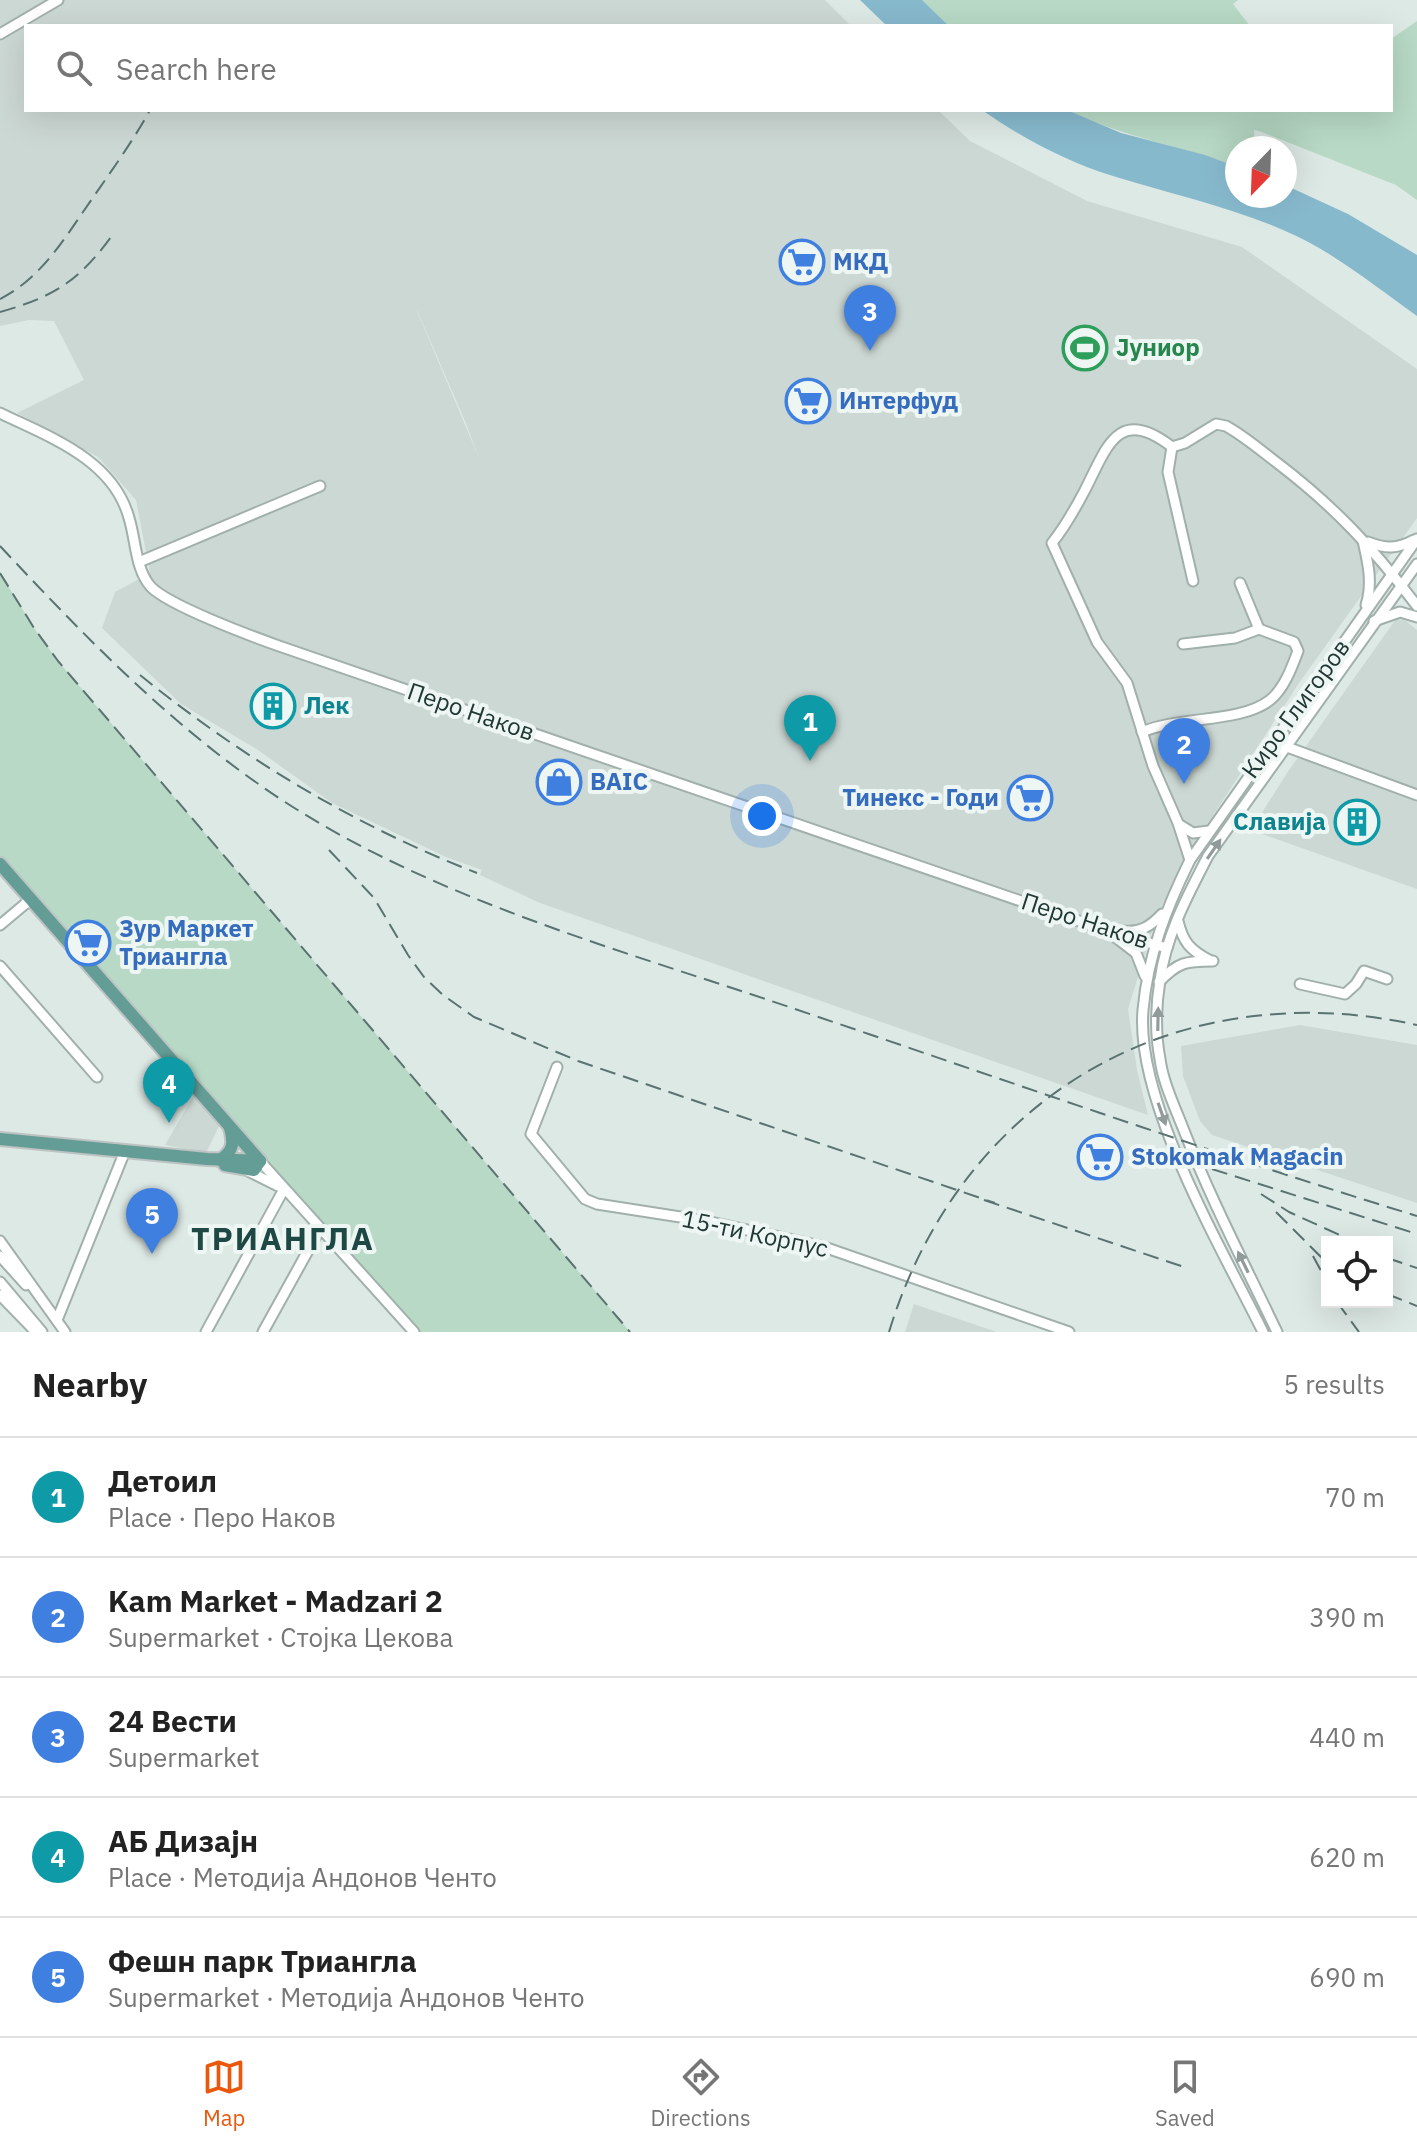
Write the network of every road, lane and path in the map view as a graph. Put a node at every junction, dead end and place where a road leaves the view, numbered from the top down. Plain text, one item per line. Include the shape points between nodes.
1 (58, 0) edge
2 (0, 34) edge
3 (0, 413) edge
4 (1172, 447) junction
5 (320, 486) dead end
6 (1362, 538) junction
7 (1417, 538) edge
8 (139, 562) junction
9 (1417, 564) edge
10 (1392, 573) junction
11 (1193, 581) dead end
12 (1240, 583) dead end
13 (1401, 586) junction
14 (1417, 606) edge
15 (1417, 617) edge
16 (1360, 621) junction
17 (1374, 621) junction
18 (1259, 629) junction
19 (1183, 644) dead end
20 (1142, 732) junction
21 (1287, 747) junction
22 (1417, 795) edge
23 (1178, 823) junction
24 (1209, 831) junction
25 (1190, 860) junction
26 (0, 864) edge
27 (31, 899) junction
28 (1165, 912) junction
29 (1178, 917) junction
30 (0, 925) edge
31 (1105, 930) junction
32 (1154, 945) junction
33 (1167, 948) junction
34 (0, 966) edge
35 (1387, 979) dead end
36 (1159, 982) junction
37 (1147, 983) junction
38 (1300, 984) dead end
39 (557, 1067) dead end
40 (97, 1077) dead end
41 (229, 1124) junction
42 (0, 1139) edge
43 (125, 1151) junction
44 (213, 1160) junction
45 (260, 1161) junction
46 (247, 1171) junction
47 (284, 1189) junction
48 (320, 1229) junction
49 (0, 1241) edge
50 (0, 1256) edge
51 (0, 1282) edge
52 (0, 1295) edge
53 (57, 1320) junction
54 (35, 1332) edge
55 (42, 1332) edge
56 (64, 1332) edge
57 (206, 1332) edge
58 (263, 1332) edge
59 (414, 1332) edge
60 (1069, 1332) edge
61 (1263, 1332) edge
62 (1277, 1332) edge

1 - 2 street
3 - 8 street, Перо Наков via 84,456 106,476 129,515
4 - 6 street via 1216,424 1226,426 1297,478
4 - 11 street via 1168,472
4 - 20 street via 1153,433 1120,433 1108,443 1052,543 1097,642 1127,683
5 - 8 street
6 - 7 street via 1395,548
6 - 10 street
6 - 16 street via 1370,592
7 - 10 street, Киро Глигоров
8 - 31 street, Перо Наков via 144,577 160,594 256,638
9 - 13 street, Киро Глигоров
10 - 13 street
10 - 16 street, Киро Глигоров
12 - 18 street
13 - 14 street
13 - 17 street, Киро Глигоров
15 - 17 street via 1400,612
16 - 24 street, Киро Глигоров
17 - 21 street, Киро Глигоров
18 - 19 street via 1235,638
18 - 20 street via 1298,647 1270,700 1232,715 1161,724
20 - 23 street
21 - 22 street
29 -> 21 street, Киро Глигоров via 1208,856
23 - 24 street via 1193,833
23 - 25 street
24 - 25 street, Киро Глигоров
25 - 28 street, Киро Глигоров
26 - 27 main road
27 - 30 street
27 - 41 main road
28 - 31 street via 1138,931
28 - 32 street, Киро Глигоров
29 - 33 street, Киро Глигоров
29 - 36 street via 1192,951 1213,961 1180,964
31 - 32 street, Перо Наков
31 - 37 street via 1136,953
32 - 33 street, Перо Наков
32 - 37 street, Киро Глигоров
33 - 36 street, Киро Глигоров
34 - 40 street
35 - 38 street via 1364,971 1345,994
62 -> 36 street, Киро Глигоров via 1195,1160 1166,1083 1157,1027
37 -> 61 street, Киро Глигоров via 1143,1040 1149,1075 1187,1178
39 - 60 street, 15-ти Корпус via 531,1134 585,1199 821,1246
41 - 44 main road via 230,1152
41 - 45 main road
42 - 43 main road
43 - 44 main road
43 - 53 street
44 - 45 main road
44 - 46 main road
45 - 46 main road
45 - 47 street
46 - 47 street
47 - 48 street
47 - 57 street
48 - 58 street
48 - 59 street
49 - 53 street
50 - 56 street
51 - 55 street
52 - 54 street
53 - 56 street

